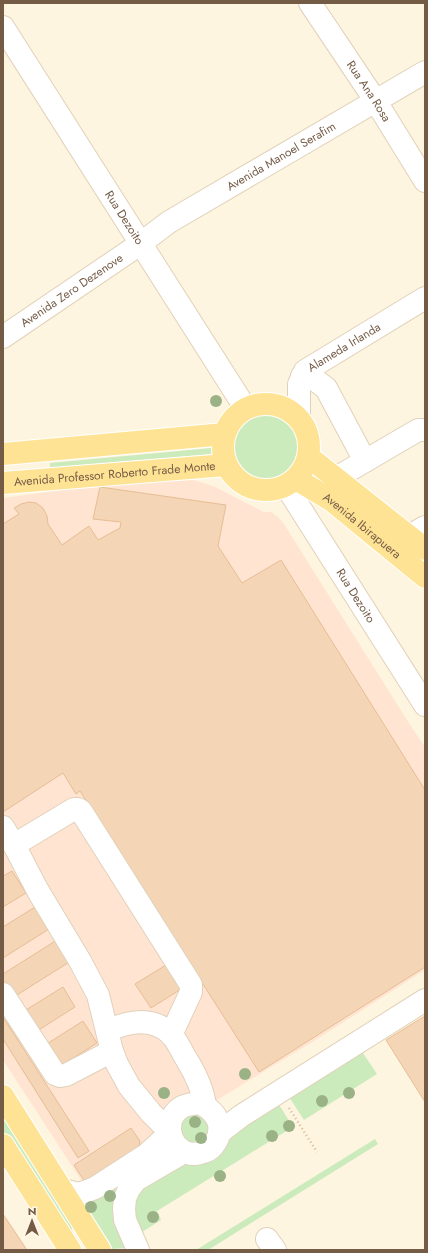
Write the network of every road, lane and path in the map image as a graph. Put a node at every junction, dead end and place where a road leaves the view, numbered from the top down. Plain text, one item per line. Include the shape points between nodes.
1 (310, 3) edge
2 (3, 27) edge
3 (425, 72) edge
4 (375, 100) junction
5 (425, 181) edge
6 (140, 244) junction
7 (425, 298) edge
8 (3, 337) edge
9 (302, 376) junction
10 (246, 409) junction
11 (299, 418) junction
12 (425, 430) edge
13 (225, 434) junction
14 (3, 454) edge
15 (309, 457) junction
16 (365, 461) junction
17 (226, 465) junction
18 (336, 478) junction
19 (3, 483) edge
20 (291, 483) junction
21 (420, 537) edge
22 (425, 577) edge
23 (425, 705) edge
24 (3, 827) edge
25 (14, 845) junction
26 (3, 994) edge
27 (425, 1000) edge
28 (171, 1035) junction
29 (110, 1041) junction
30 (280, 1092) junction
31 (3, 1096) edge
32 (205, 1106) junction
33 (170, 1129) junction
34 (219, 1133) junction
35 (3, 1145) edge
36 (184, 1152) junction
37 (316, 1152) dead end
38 (62, 1190) junction
39 (70, 1250) edge
40 (100, 1250) edge
41 (138, 1250) edge

1 - 4 street, Rua Ana Rosa
2 - 6 street, Rua Dezoito
3 - 4 street, Avenida Manoel Serafim
4 - 5 street, Rua Ana Rosa
4 - 6 street, Avenida Manoel Serafim via 169,222
6 - 8 street, Avenida Zero Dezenove
6 - 10 street, Rua Dezoito
7 - 9 street, Alameda Irlanda via 305,371
9 - 11 street, Alameda Irlanda via 299,384
9 - 16 street via 315,380 326,388
10 - 11 main road via 265,404 278,406
10 - 13 main road via 232,420
11 - 15 main road via 310,444
12 - 16 street via 418,430
13 - 14 main road
13 - 17 main road via 223,450
15 - 18 main road, Avenida Ibirapuera
15 - 20 main road via 304,469
16 - 18 street
17 - 19 main road, Avenida Professor Roberto Frade Monte
17 - 20 main road via 236,479 251,488 269,491
18 - 21 main road, Avenida Ibirapuera
20 - 22 main road, Avenida Ibirapuera via 331,500
20 - 23 street, Rua Dezoito
24 - 25 street
25 - 28 street via 74,809 81,812 191,985 191,992
25 - 29 street via 98,995
26 - 29 street via 55,1074 66,1075
27 - 30 street
28 - 29 street via 150,1022 138,1022 117,1027
28 - 32 street via 197,1078
29 - 33 street via 117,1064 129,1086 151,1113
30 - 34 street
30 - 37 path
31 - 38 main road
32 - 33 street via 200,1104 180,1108 174,1114
32 - 34 street via 216,1117
33 - 36 street via 174,1144
33 - 38 street via 146,1155 95,1188 79,1194
34 - 36 street via 211,1148 204,1152
35 - 39 main road
36 - 41 street via 136,1180 129,1189 125,1198 125,1220
38 - 40 main road

